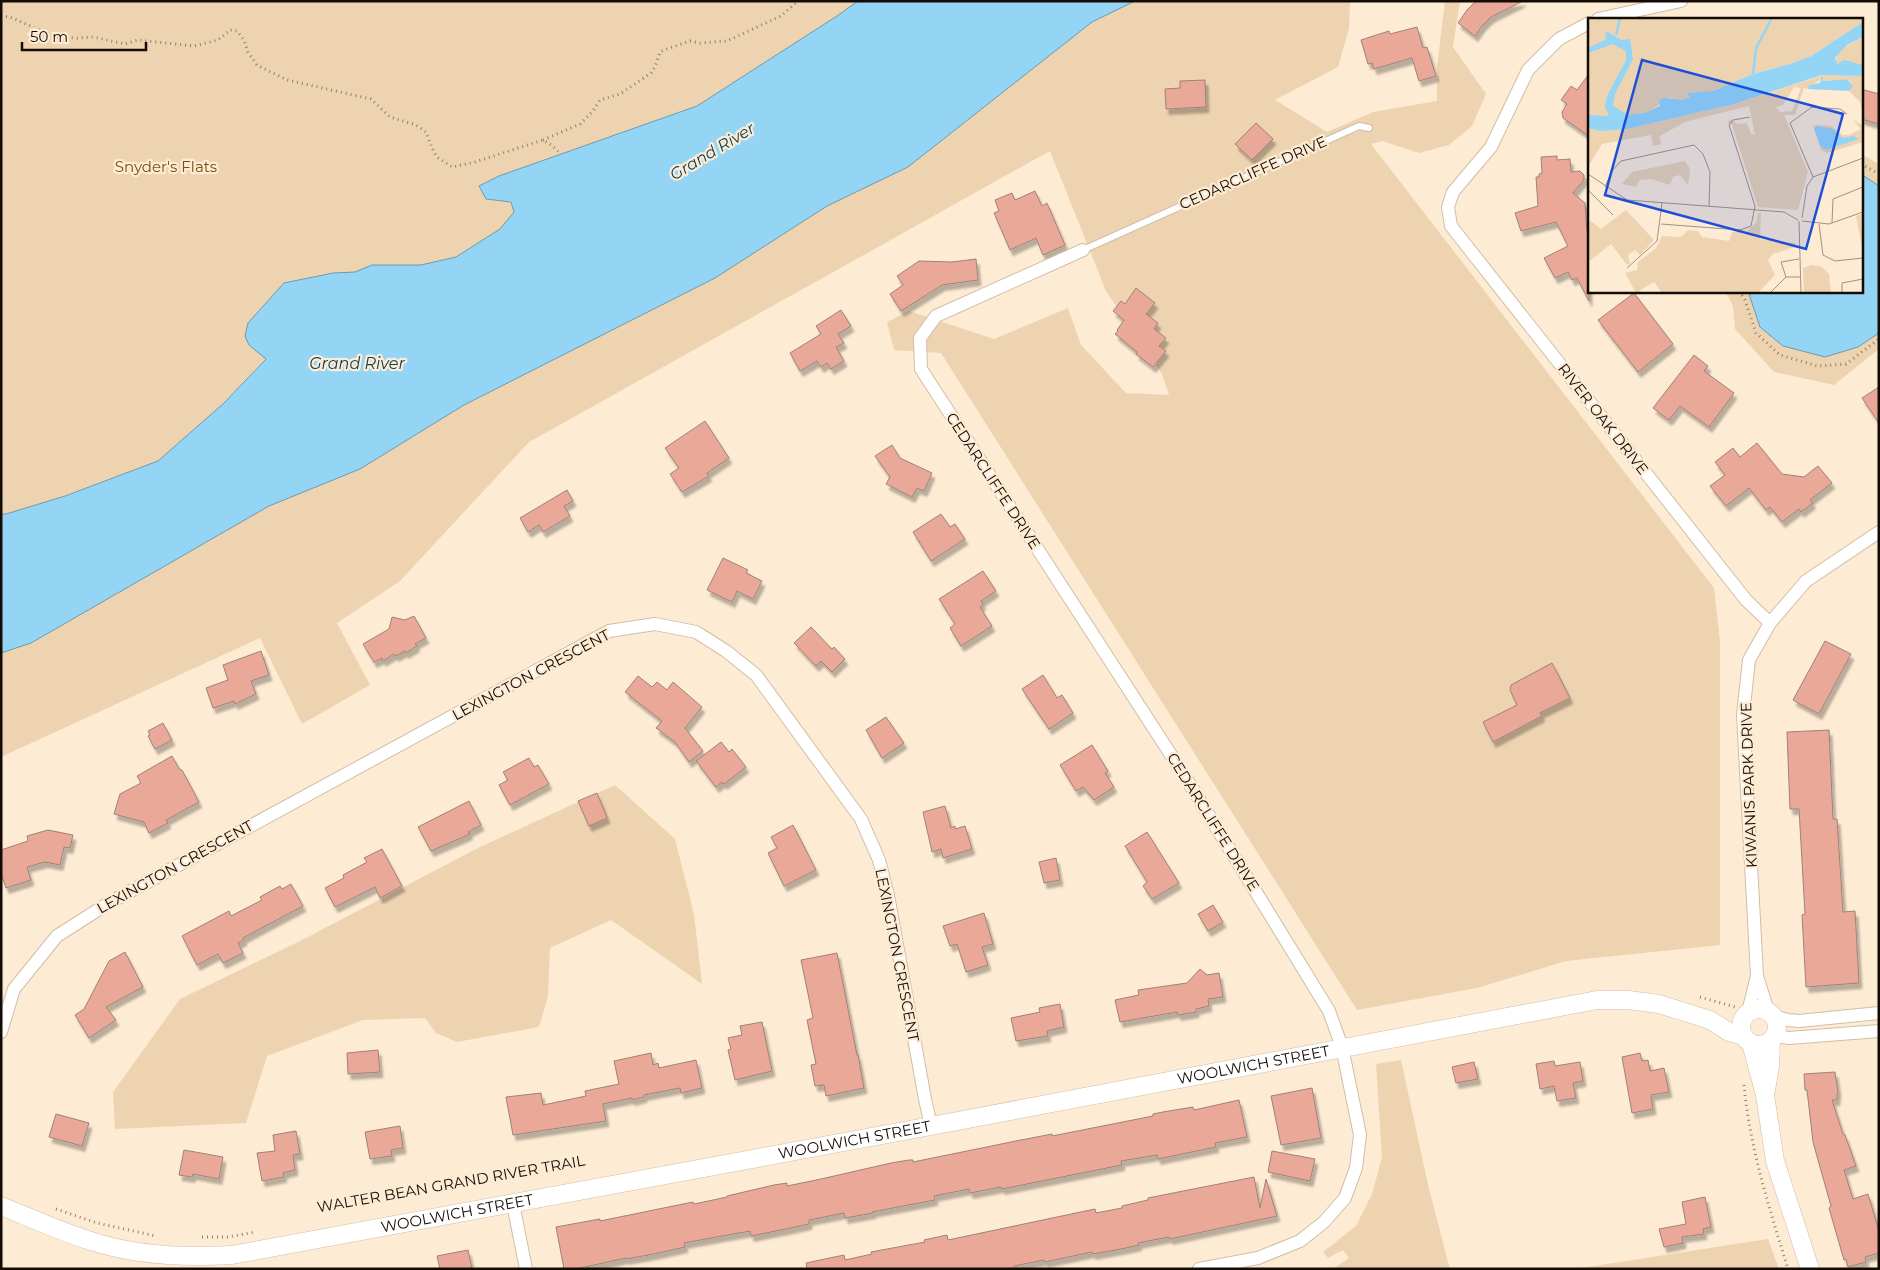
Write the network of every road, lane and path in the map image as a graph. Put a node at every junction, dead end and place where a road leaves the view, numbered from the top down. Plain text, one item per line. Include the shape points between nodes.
1 (798, 1) edge
2 (1681, 1) edge
3 (1, 16) edge
4 (1603, 18) edge
5 (1588, 24) edge
6 (1369, 128) dead end
7 (543, 140) junction
8 (560, 153) dead end
9 (1862, 165) edge
10 (1879, 174) edge
11 (1083, 250) joint
12 (1740, 292) edge
13 (1879, 339) edge
14 (1879, 532) edge
15 (1770, 623) junction
16 (1757, 976) junction
17 (1879, 1013) edge
18 (1746, 1014) junction
19 (1771, 1014) junction
20 (1710, 1020) junction
21 (1879, 1031) edge
22 (1, 1032) edge
23 (1773, 1038) junction
24 (1748, 1039) junction
25 (1342, 1047) junction
26 (1765, 1095) junction
27 (931, 1126) junction
28 (513, 1204) junction
29 (1, 1206) edge
30 (54, 1208) dead end
31 (258, 1231) dead end
32 (159, 1236) dead end
33 (198, 1238) dead end
34 (526, 1269) edge
35 (1199, 1269) edge
36 (1810, 1269) edge

1 - 7 path via 781,16 727,40 690,41 660,52 650,73 620,94 600,100 580,124
2 - 4 street
3 - 7 path via 56,37 93,37 124,44 138,40 194,46 218,40 230,30 237,31 258,65 287,80 370,99 390,117 416,124 426,132 437,157 452,167
5 - 15 street, RIVER OAK DRIVE via 1559,39 1528,70 1491,147 1453,192 1448,207 1451,226 1746,600
6 - 11 lane, CEDARCLIFFE DRIVE via 1359,126
7 - 8 path
9 - 10 path
11 - 25 street, CEDARCLIFFE DRIVE via 936,316 920,338 921,369 1186,778 1329,1010
12 - 13 path via 1756,333 1780,355 1818,366 1846,364
14 - 15 street, KIWANIS PARK DRIVE via 1806,581
15 - 16 street, KIWANIS PARK DRIVE via 1749,660 1743,715
16 - 18 street, KIWANIS PARK DRIVE
16 - 19 street, KIWANIS PARK DRIVE
17 - 19 street via 1798,1021
18 - 19 street, WOOLWICH STREET via 1758,1009
18 - 20 street, WOOLWICH STREET
18 - 24 street via 1741,1026
19 - 23 street via 1777,1027
20 - 24 street, WOOLWICH STREET
20 - 25 street, WOOLWICH STREET via 1659,1004 1597,1000
21 - 23 street
22 - 27 street, LEXINGTON CRESCENT via 14,989 57,936 107,904 608,631 655,624 696,632 756,675 861,819 888,895
23 - 24 street via 1762,1044
23 - 26 street
24 - 26 street
25 - 27 street, WOOLWICH STREET
25 - 35 street, CEDARCLIFFE DRIVE via 1360,1135 1356,1168 1344,1198 1324,1222 1300,1241 1258,1258
26 - 36 street via 1775,1161
27 - 28 street, WOOLWICH STREET
28 - 29 street, WOOLWICH STREET via 232,1255 198,1257 152,1254 100,1244
28 - 34 street
30 - 32 path via 97,1224
31 - 33 path

